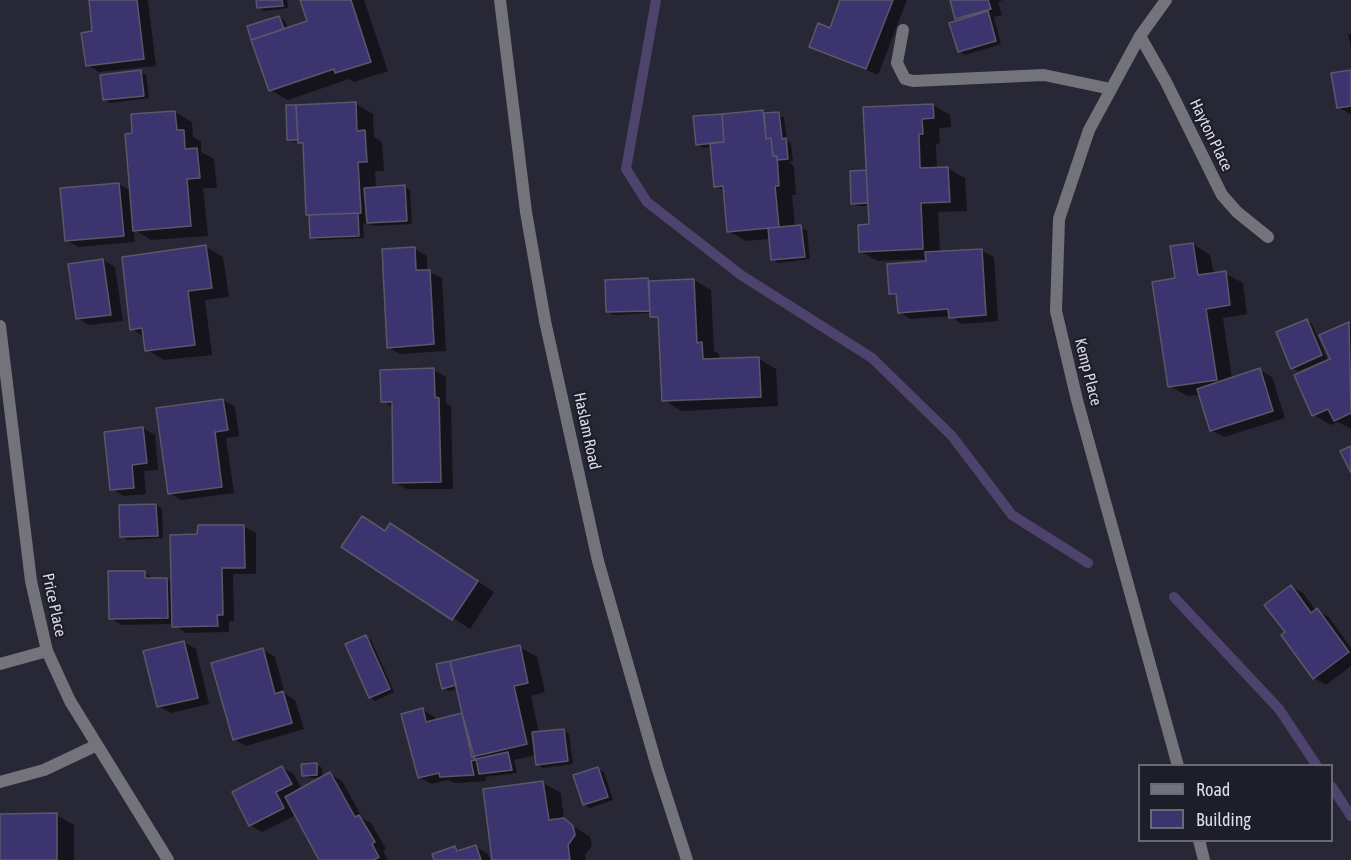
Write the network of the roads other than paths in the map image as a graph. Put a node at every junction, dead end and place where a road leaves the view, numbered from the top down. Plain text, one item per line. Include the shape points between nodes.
1 (500, 0) edge
2 (1166, 0) edge
3 (903, 30) dead end
4 (1140, 36) junction
5 (1111, 89) junction
6 (1268, 237) dead end
7 (0, 326) edge
8 (48, 651) junction
9 (0, 664) edge
10 (97, 745) junction
11 (1178, 764) edge
12 (0, 782) edge
13 (1200, 842) edge
14 (168, 860) edge
15 (687, 860) edge
16 (1204, 860) edge

1 - 15 street, Haslam Road via 526,212 545,321 598,561
2 - 4 street, Kemp Place
3 - 5 street via 897,63 905,79 1044,75
4 - 5 street, Kemp Place
4 - 6 street, Hayton Place via 1222,195
5 - 11 street, Kemp Place via 1089,130 1059,219 1056,311
7 - 8 street, Price Place via 31,581
8 - 9 street
8 - 10 street, Price Place via 70,701
10 - 12 street via 44,770
10 - 14 street, Price Place
13 - 16 street

